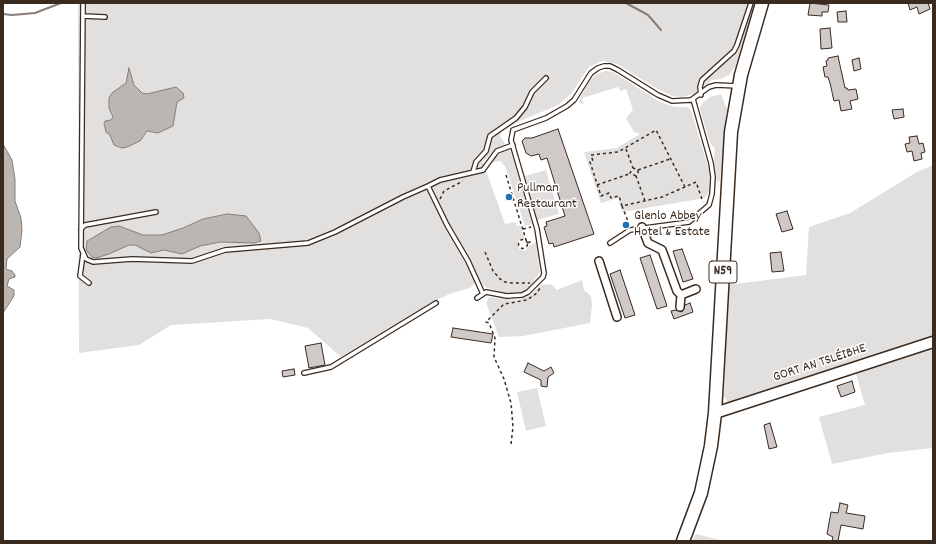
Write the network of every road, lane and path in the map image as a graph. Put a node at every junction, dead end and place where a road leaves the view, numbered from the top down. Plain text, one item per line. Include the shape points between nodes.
1 (83, 3) edge
2 (751, 3) edge
3 (762, 3) edge
4 (83, 16) junction
5 (105, 17) dead end
6 (546, 78) dead end
7 (739, 86) junction
8 (701, 95) junction
9 (693, 99) junction
10 (513, 145) junction
11 (626, 148) junction
12 (671, 159) junction
13 (633, 168) junction
14 (638, 170) junction
15 (473, 172) junction
16 (630, 173) junction
17 (506, 175) dead end
18 (636, 176) junction
19 (597, 185) junction
20 (428, 186) junction
21 (685, 187) junction
22 (645, 200) junction
23 (438, 206) junction
24 (622, 206) junction
25 (707, 207) junction
26 (156, 212) dead end
27 (536, 225) junction
28 (642, 227) junction
29 (81, 229) junction
30 (523, 229) junction
31 (631, 230) junction
32 (539, 240) junction
33 (527, 243) junction
34 (610, 243) dead end
35 (485, 252) dead end
36 (83, 254) junction
37 (599, 261) dead end
38 (539, 282) junction
39 (89, 283) dead end
40 (696, 289) dead end
41 (483, 294) junction
42 (681, 295) junction
43 (476, 298) dead end
44 (436, 303) dead end
45 (680, 307) dead end
46 (617, 317) dead end
47 (933, 342) edge
48 (304, 373) dead end
49 (715, 413) junction
50 (511, 444) dead end
51 (683, 541) edge

1 - 4 lane
2 - 8 lane via 738,45 702,80
3 - 7 main road, N59
4 - 5 lane
4 - 29 lane
6 - 15 lane via 532,92 516,118 490,136 486,151 476,162
7 - 8 lane via 716,85 709,87
7 - 49 main road, N59 via 730,146
8 - 9 lane
9 - 10 lane via 682,102 664,98 618,70 604,66 591,73 574,100 567,106 546,118 513,130
9 - 25 lane via 713,178 712,194
10 - 15 lane via 497,151 483,170
10 - 27 lane
11 - 12 path via 656,130
11 - 13 path
11 - 19 path via 618,152 591,155 590,162
12 - 14 path
12 - 21 path
13 - 14 path
13 - 16 path
14 - 18 path
15 - 20 lane via 440,180
15 - 23 path via 468,178 444,191
16 - 18 path
16 - 19 path
17 - 30 path
18 - 22 path
19 - 24 path via 601,196 619,196
20 - 23 lane
20 - 36 lane via 308,243 225,250 192,261 132,259 93,262 86,259
21 - 22 path
21 - 25 path via 696,182
22 - 24 path
23 - 41 lane
24 - 31 path
25 - 28 lane via 695,219 685,224
26 - 29 lane via 85,225
27 - 30 path
27 - 32 lane
28 - 31 lane
28 - 42 street via 648,243 662,250 677,291
29 - 36 lane
30 - 33 path
31 - 34 lane
32 - 33 path
32 - 38 lane via 544,273
33 - 33 path via 522,240 519,246 524,248
35 - 38 path via 494,271 505,282
36 - 39 lane via 80,276
37 - 46 street
38 - 41 lane via 522,296 486,292
38 - 50 path via 539,290 532,297 522,302 504,304 486,322 489,323 495,338 494,357 504,379 510,403 513,427
40 - 42 street
41 - 43 lane
42 - 45 street
44 - 48 lane via 331,368
47 - 49 street, GORT AN TSLÉIBHE
49 - 51 main road, N59 via 701,493

